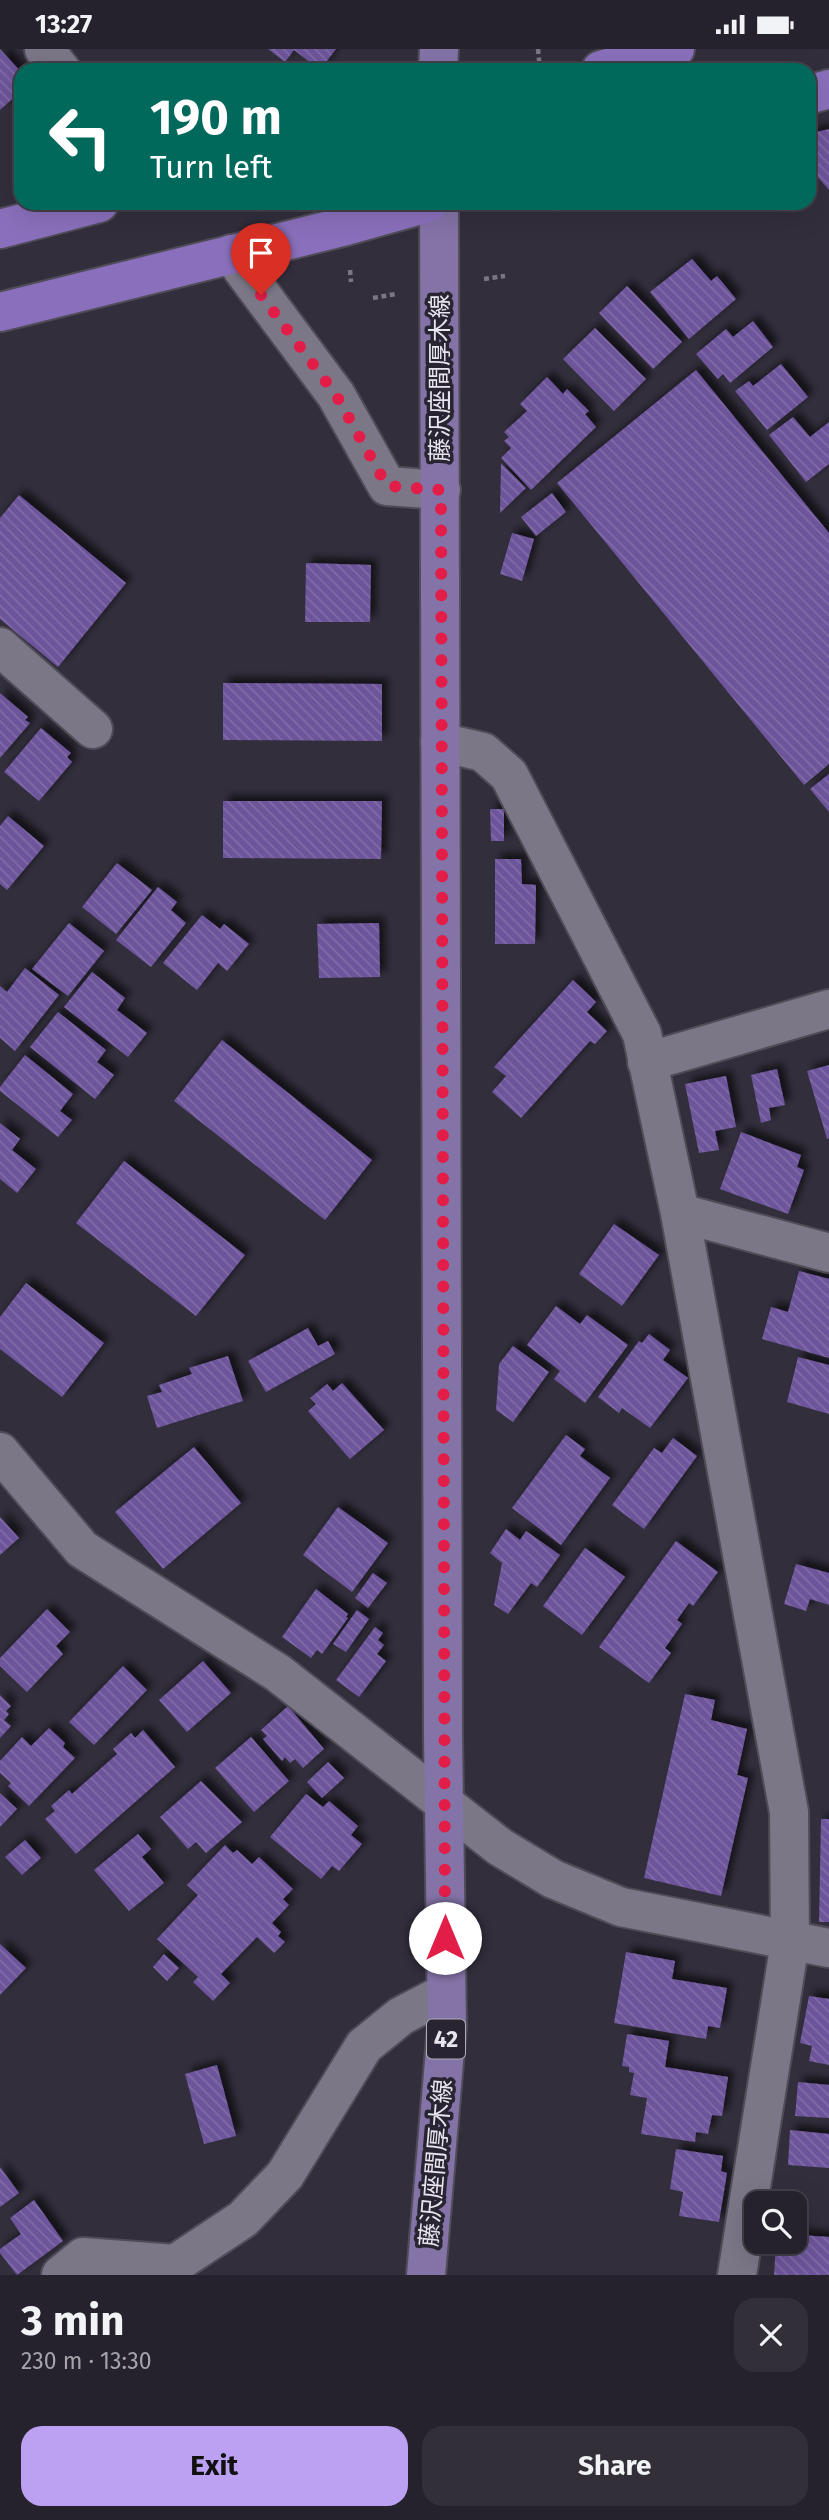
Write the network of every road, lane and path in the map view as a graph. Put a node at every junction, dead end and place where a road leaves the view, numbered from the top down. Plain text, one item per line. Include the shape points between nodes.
1 (44, 49) edge
2 (654, 52) edge
3 (55, 63) edge
4 (622, 63) edge
5 (72, 210) edge
6 (401, 210) edge
7 (439, 210) edge
8 (0, 229) edge
9 (231, 254) junction
10 (0, 312) edge
11 (441, 490) junction
12 (0, 647) edge
13 (93, 729) dead end
14 (440, 742) junction
15 (829, 1009) edge
16 (647, 1062) junction
17 (680, 1213) junction
18 (829, 1253) edge
19 (0, 1452) edge
20 (444, 1801) junction
21 (790, 1942) junction
22 (829, 1948) edge
23 (445, 1993) junction
24 (175, 2269) edge
25 (61, 2275) edge
26 (426, 2275) edge
27 (737, 2275) edge

1 - 3 street
2 - 4 highway
5 - 8 highway
6 - 9 highway
7 - 11 main road, 藤沢座間厚木線 / 42
9 - 10 highway
9 - 11 street via 336,395 387,486
11 - 14 main road, 藤沢座間厚木線 / 42
12 - 13 street
14 - 16 street via 483,752 509,775 642,1034
14 - 20 main road, 藤沢座間厚木線 / 42
15 - 16 street
16 - 17 street
17 - 18 street
17 - 21 street via 789,1812
19 - 20 street via 82,1549 278,1673
20 - 21 street via 500,1847 553,1879 610,1903
20 - 23 main road, 藤沢座間厚木線 / 42
21 - 22 street
21 - 27 street
23 - 24 street via 401,2016 364,2046 285,2175 243,2219
23 - 26 main road, 藤沢座間厚木線 / 42 via 447,2026
24 - 25 street via 83,2257

